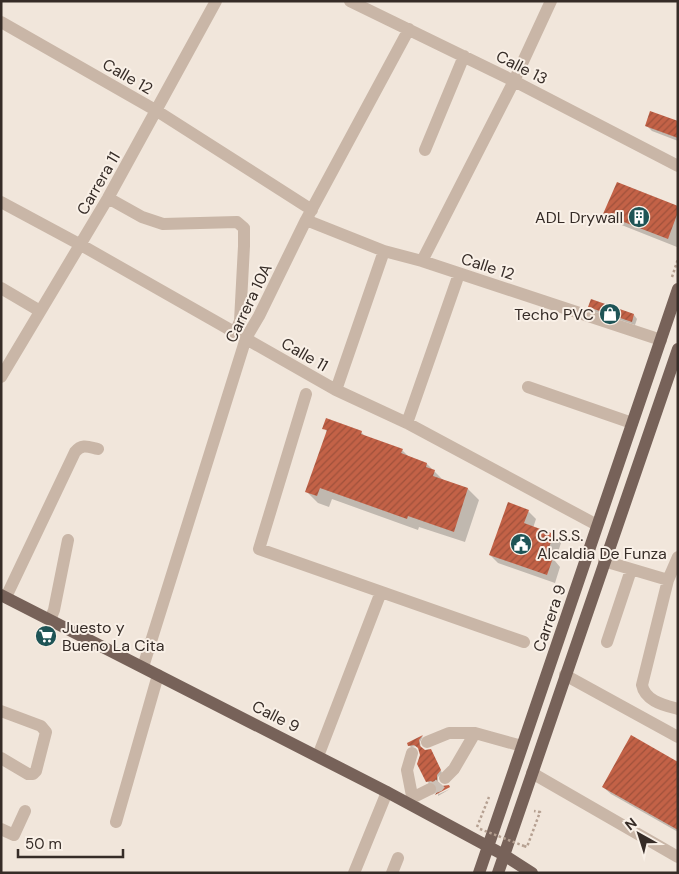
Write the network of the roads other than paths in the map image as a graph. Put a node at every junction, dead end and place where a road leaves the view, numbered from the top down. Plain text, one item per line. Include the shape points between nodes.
1 (216, 1) edge
2 (350, 1) edge
3 (551, 1) edge
4 (1, 22) edge
5 (409, 29) junction
6 (464, 56) junction
7 (514, 80) junction
8 (157, 111) junction
9 (425, 150) dead end
10 (678, 166) edge
11 (108, 198) junction
12 (1, 202) edge
13 (309, 215) junction
14 (81, 245) junction
15 (384, 252) junction
16 (422, 261) junction
17 (459, 274) junction
18 (1, 288) edge
19 (678, 289) edge
20 (40, 311) junction
21 (240, 335) junction
22 (661, 340) junction
23 (678, 349) edge
24 (1, 376) edge
25 (528, 386) dead end
26 (336, 390) junction
27 (306, 394) dead end
28 (407, 423) junction
29 (632, 423) junction
30 (98, 449) dead end
31 (597, 525) junction
32 (68, 540) dead end
33 (678, 557) edge
34 (604, 561) junction
35 (631, 570) junction
36 (668, 580) junction
37 (381, 592) junction
38 (4, 596) edge
39 (50, 620) junction
40 (524, 642) dead end
41 (607, 642) dead end
42 (143, 666) junction
43 (158, 675) junction
44 (565, 675) junction
45 (678, 709) edge
46 (1, 711) edge
47 (475, 734) junction
48 (678, 737) edge
49 (427, 742) dead end
50 (522, 746) junction
51 (412, 752) dead end
52 (318, 756) junction
53 (1, 758) edge
54 (532, 773) junction
55 (445, 778) tunnel mouth
56 (430, 789) tunnel mouth
57 (387, 792) junction
58 (413, 802) junction
59 (25, 811) dead end
60 (116, 822) dead end
61 (1, 829) edge
62 (489, 846) junction
63 (678, 857) edge
64 (398, 858) dead end
65 (510, 858) junction
66 (354, 873) edge
67 (392, 873) edge
68 (480, 873) edge
69 (498, 873) edge
70 (532, 873) edge

1 - 8 street, Carrera 11
2 - 5 street, Calle 13
3 - 7 street
4 - 8 street, Calle 12
5 - 6 street, Calle 13
5 - 13 street, Carrera 10A
6 - 7 street, Calle 13
6 - 9 street
7 - 10 street, Calle 13
7 - 16 street
8 - 11 street, Carrera 11
8 - 13 street, Calle 12
11 - 14 street, Carrera 11
11 - 21 street via 142,217 163,224 237,222 244,228
12 - 14 street, Calle 11
13 - 15 street, Calle 12
13 - 21 street, Carrera 10A via 259,316
14 - 20 street, Carrera 11
14 - 21 street, Calle 11
15 - 16 street, Calle 12
15 - 26 street
16 - 17 street, Calle 12
17 - 22 street, Calle 12
17 - 28 street
18 - 20 street
19 - 22 main road, Carrera 9
20 - 24 street, Carrera 11
21 - 26 street, Calle 11
21 - 42 street, Carrera 10A
22 - 29 main road, Carrera 9
23 - 34 main road, Carrera 9
25 - 29 street
26 - 28 street, Calle 11
27 - 37 street via 259,549
28 - 31 street, Calle 11
29 - 31 main road, Carrera 9
30 - 38 street via 85,446 76,452
31 - 50 main road, Carrera 9
32 - 39 street
33 - 36 street
34 - 35 street
34 - 44 main road, Carrera 9
35 - 36 street
35 - 41 street
36 - 45 street via 642,685 643,692 655,702
37 - 40 street
37 - 52 street
38 - 39 main road, Calle 9
39 - 42 main road, Calle 9
42 - 43 main road, Calle 9
43 - 52 main road, Calle 9
43 - 60 street
44 - 48 street
44 - 54 main road, Carrera 9
46 - 53 street via 42,726 46,732 36,771 32,774
47 - 49 street via 449,733
47 - 50 street
47 - 55 street
50 - 62 main road, Carrera 9
51 - 58 street via 407,770
52 - 57 main road, Calle 9
54 - 63 street
54 - 65 main road, Carrera 9
56 - 58 street
57 - 58 main road, Calle 9
57 - 66 street
58 - 62 main road, Calle 9
59 - 61 street via 14,835
62 - 65 main road, Calle 9
62 - 68 main road, Carrera 9
64 - 67 street
65 - 69 main road, Carrera 9
65 - 70 main road, Calle 9

